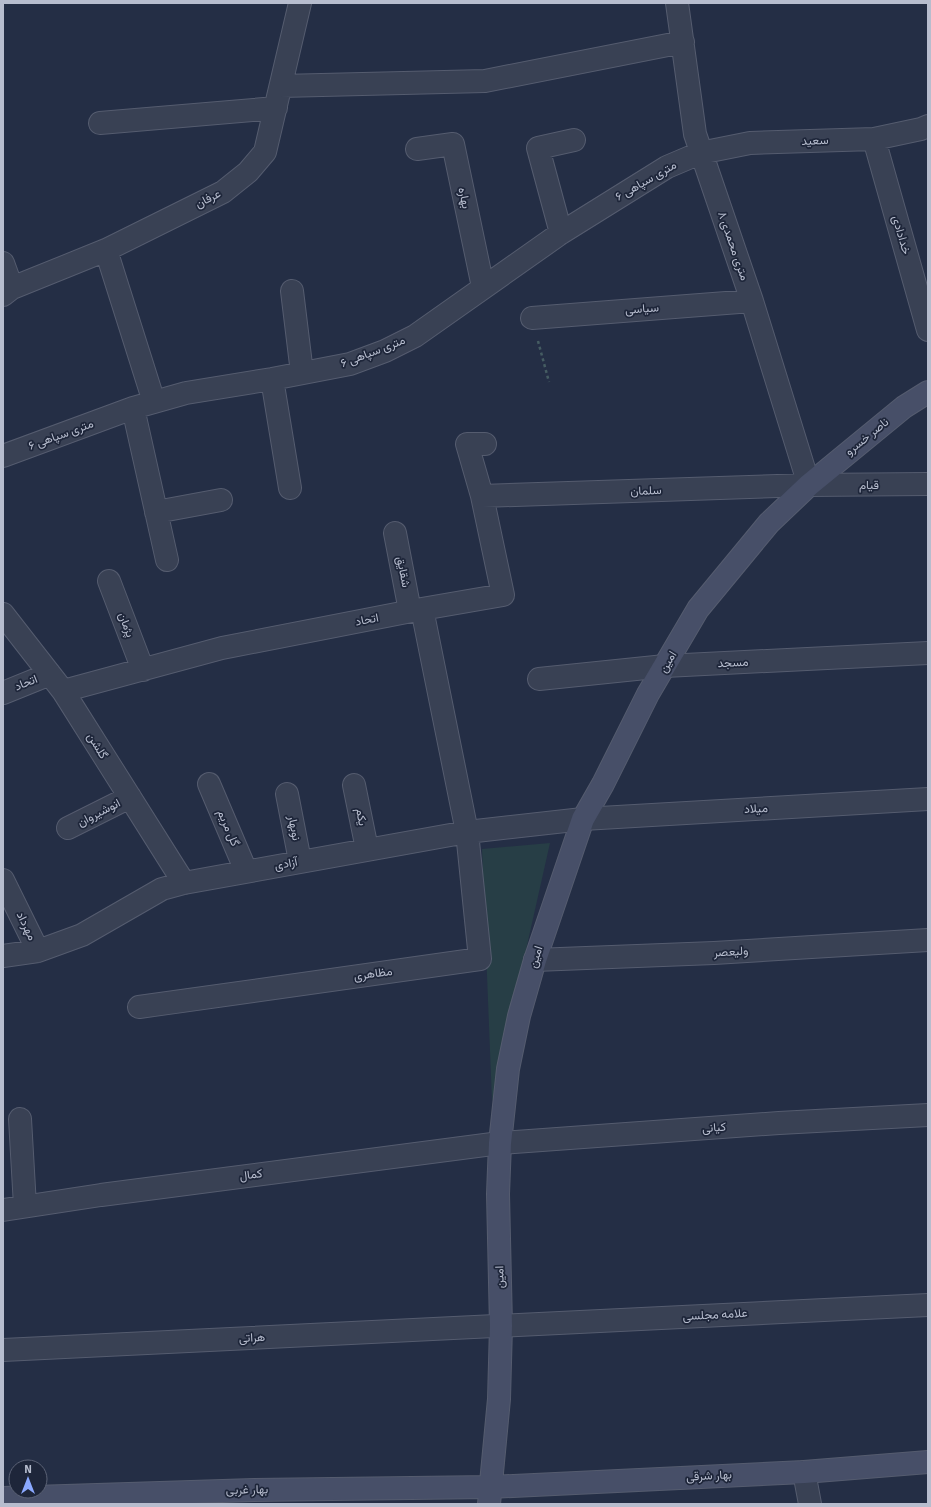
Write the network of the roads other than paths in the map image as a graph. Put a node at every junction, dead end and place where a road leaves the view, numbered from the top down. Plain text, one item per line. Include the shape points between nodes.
1 (300, 3) edge
2 (677, 3) edge
3 (683, 42) junction
4 (281, 86) junction
5 (276, 108) junction
6 (100, 123) dead end
7 (928, 126) edge
8 (874, 139) junction
9 (574, 140) dead end
10 (417, 149) dead end
11 (700, 153) junction
12 (561, 232) junction
13 (106, 250) junction
14 (3, 263) edge
15 (483, 287) junction
16 (8, 291) edge
17 (292, 291) dead end
18 (752, 301) junction
19 (532, 318) road end
20 (928, 330) edge
21 (302, 373) junction
22 (272, 379) junction
23 (928, 392) edge
24 (143, 405) junction
25 (485, 444) dead end
26 (3, 456) edge
27 (928, 484) edge
28 (809, 485) junction
29 (290, 488) dead end
30 (482, 496) junction
31 (221, 500) dead end
32 (156, 512) junction
33 (395, 533) dead end
34 (167, 560) dead end
35 (109, 581) dead end
36 (416, 610) junction
37 (3, 614) edge
38 (928, 654) edge
39 (666, 666) junction
40 (143, 670) junction
41 (50, 674) junction
42 (539, 679) dead end
43 (63, 691) junction
44 (3, 693) edge
45 (209, 784) dead end
46 (354, 785) dead end
47 (287, 794) dead end
48 (130, 797) junction
49 (928, 799) edge
50 (583, 819) junction
51 (68, 828) dead end
52 (467, 832) junction
53 (367, 849) junction
54 (300, 861) junction
55 (246, 871) junction
56 (3, 880) edge
57 (184, 883) junction
58 (928, 940) edge
59 (38, 950) junction
60 (3, 956) edge
61 (535, 960) junction
62 (139, 1007) dead end
63 (928, 1115) edge
64 (20, 1119) dead end
65 (500, 1143) junction
66 (25, 1206) junction
67 (3, 1210) edge
68 (928, 1305) edge
69 (501, 1326) junction
70 (3, 1350) edge
71 (928, 1462) edge
72 (804, 1472) junction
73 (489, 1495) edge
74 (3, 1498) edge
75 (186, 1498) edge
76 (810, 1504) edge

1 - 4 street, عرفان
2 - 3 street, ۸ متری محمدی
3 - 4 street via 485,81
3 - 11 street, ۸ متری محمدی via 694,134
4 - 5 street, عرفان
5 - 6 street
5 - 13 street, عرفان via 265,152 248,172 223,192
7 - 8 street, سعید via 921,130
8 - 11 street, سعید via 750,143
8 - 20 street, خدادادی
9 - 12 street via 538,148
10 - 15 street, بهاره via 453,144
11 - 12 street, ۶ متری سپاهی via 667,167
11 - 18 street, ۸ متری محمدی
12 - 15 street, ۶ متری سپاهی
13 - 16 street, عرفان
13 - 24 street
14 - 16 street
15 - 21 street, ۶ متری سپاهی via 414,336 385,351 350,364
17 - 21 street
18 - 19 street, سیاسی
18 - 28 street, ۸ متری محمدی
21 - 22 street, ۶ متری سپاهی
22 - 24 street, ۶ متری سپاهی via 186,393
22 - 29 street
23 - 28 main road, ناصر خسرو via 904,407
24 - 26 street, ۶ متری سپاهی
24 - 32 street
25 - 30 street, اتحاد via 467,444
27 - 28 street, قیام
28 - 30 street, سلمان
28 - 39 main road, امین via 769,523 698,609
30 - 36 street, اتحاد via 503,596
31 - 32 street
32 - 34 street
33 - 36 street, شقایق
35 - 40 street, پژمان
36 - 40 street, اتحاد via 222,648
36 - 52 street, شقایق
37 - 41 street, گلشن
38 - 39 street, مسجد
39 - 42 street, مسجد
39 - 50 main road, امین via 648,694
40 - 43 street, اتحاد
41 - 43 street, گلشن
41 - 44 street, اتحاد
43 - 48 street, گلشن
45 - 55 street, گل مریم
46 - 53 street, یکم
47 - 54 street, نوبهار
48 - 51 street, انوشیروان
48 - 57 street, گلشن
49 - 50 street, میلاد
50 - 52 street, آزادی
50 - 61 main road, امین
52 - 53 street, آزادی
52 - 62 street, مظاهری via 480,959
53 - 54 street, آزادی
54 - 55 street, آزادی
55 - 57 street, آزادی
56 - 59 street, مهرداد
57 - 59 street, آزادی via 162,889 82,935
58 - 61 street, ولیعصر via 714,953
59 - 60 street, آزادی
61 - 65 main road, امین via 519,1016 510,1062
63 - 65 street, کیانی
64 - 66 street
65 - 66 street, کمال
65 - 69 main road, امین via 498,1194
66 - 67 street, کمال
68 - 69 street, علامه مجلسی
69 - 70 street, هراتی
69 - 73 main road, امین via 499,1399
71 - 72 main road, بهار شرقی
72 - 73 main road, بهار شرقی
72 - 76 street
73 - 75 main road, بهار غربی
74 - 75 main road, بهار غربی

